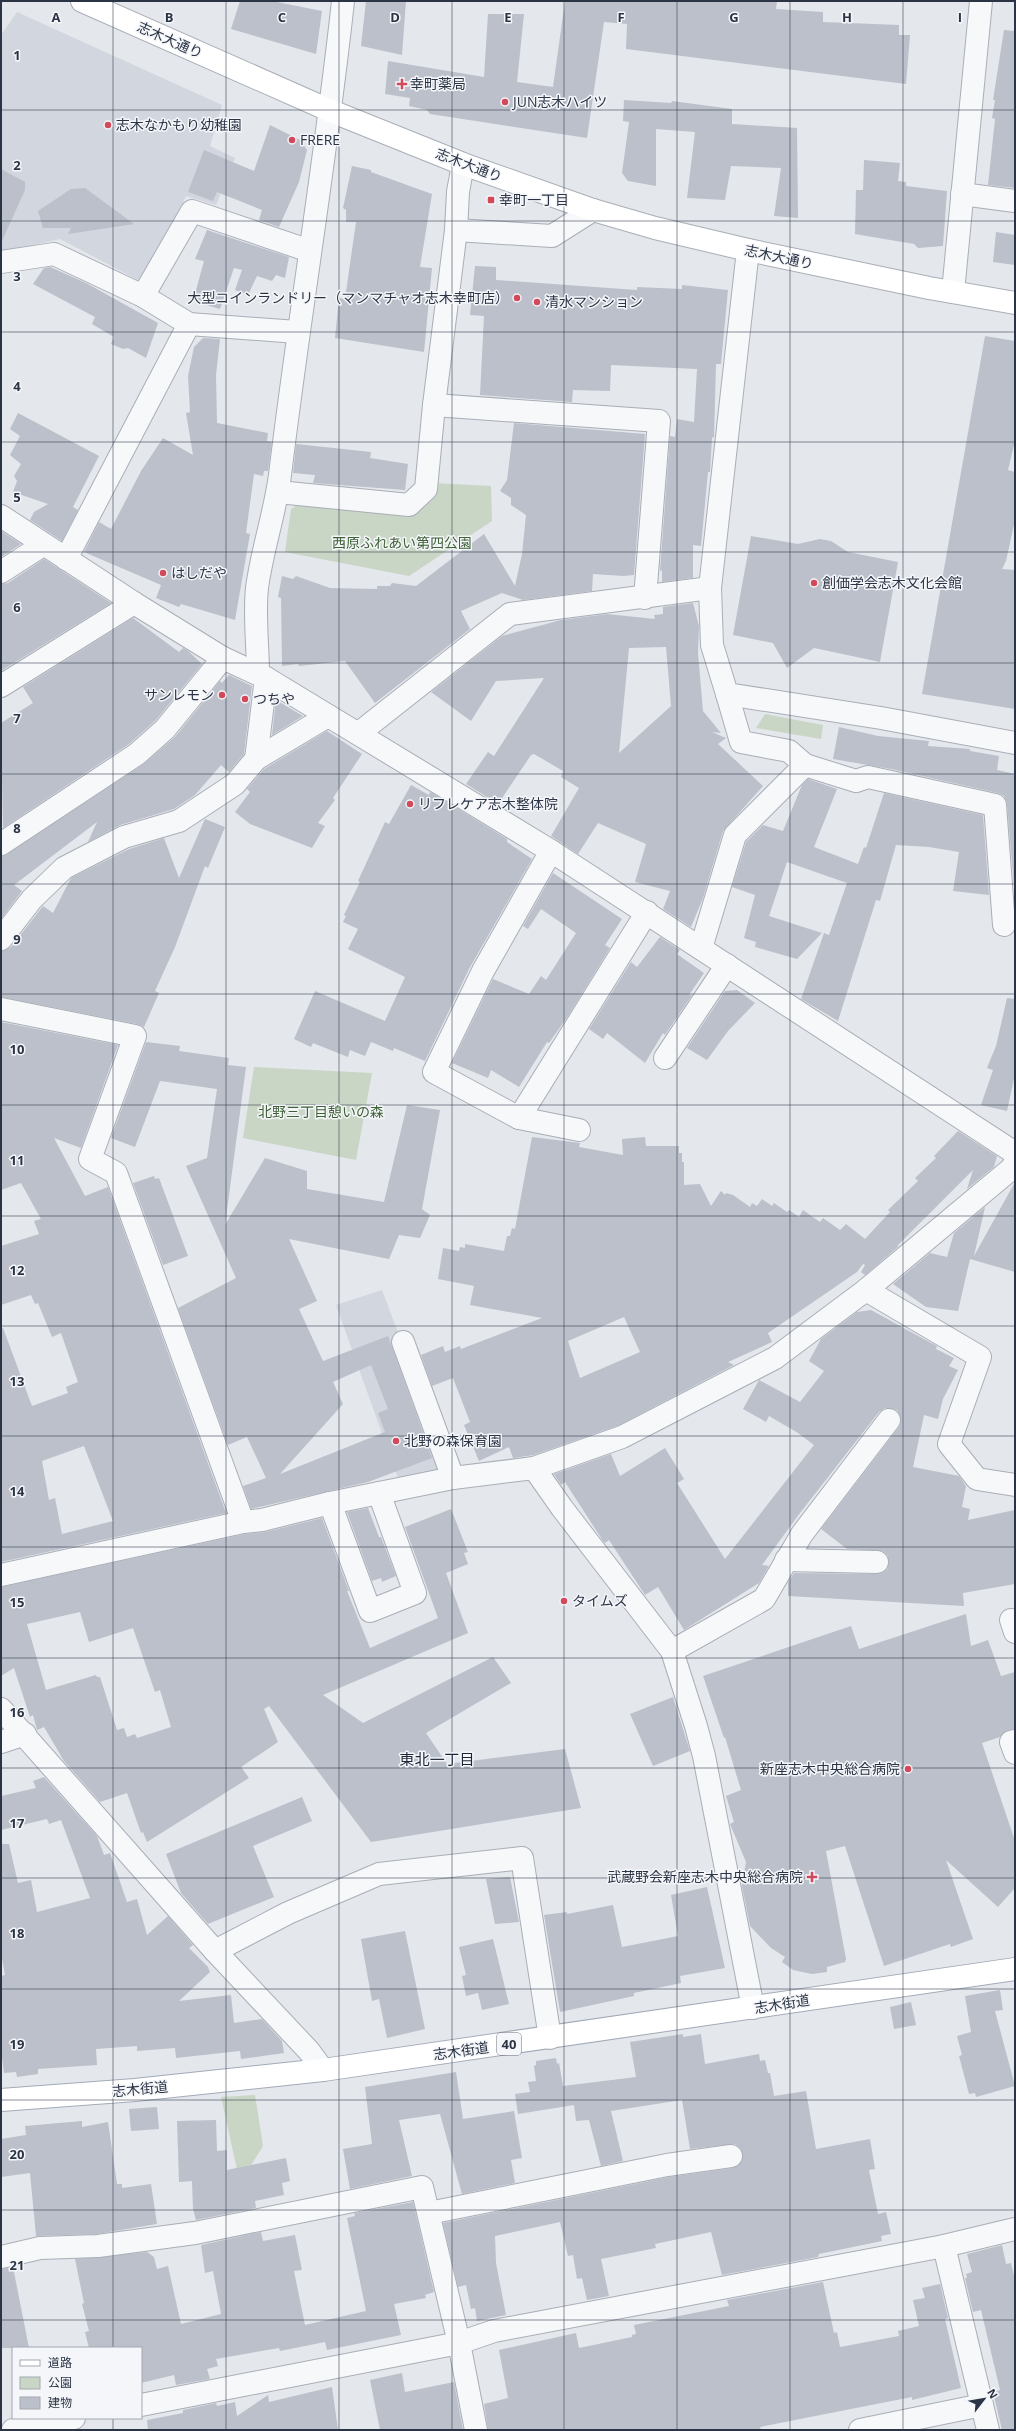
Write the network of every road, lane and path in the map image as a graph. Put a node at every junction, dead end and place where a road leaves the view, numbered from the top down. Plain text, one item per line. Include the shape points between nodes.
1 (82, 1) edge
2 (343, 1) edge
3 (980, 1) edge
4 (331, 111) junction
5 (463, 164) junction
6 (962, 194) junction
7 (1015, 201) edge
8 (593, 210) junction
9 (456, 230) junction
10 (748, 250) junction
11 (310, 251) junction
12 (1, 262) edge
13 (953, 292) junction
14 (143, 296) junction
15 (1015, 303) edge
16 (189, 324) junction
17 (297, 332) junction
18 (434, 405) junction
19 (278, 492) junction
20 (1, 516) edge
21 (43, 545) junction
22 (66, 559) junction
23 (1, 572) edge
24 (710, 588) junction
25 (645, 598) junction
26 (134, 603) junction
27 (223, 658) junction
28 (262, 676) junction
29 (1, 686) edge
30 (727, 694) junction
31 (328, 716) junction
32 (359, 733) junction
33 (1015, 744) edge
34 (256, 759) junction
35 (805, 765) junction
36 (1, 844) edge
37 (551, 851) junction
38 (647, 912) junction
39 (1004, 925) dead end
40 (1, 939) edge
41 (701, 948) junction
42 (727, 965) junction
43 (1, 1008) edge
44 (665, 1058) dead end
45 (520, 1118) junction
46 (579, 1130) dead end
47 (1015, 1153) edge
48 (1015, 1163) edge
49 (866, 1290) junction
50 (403, 1342) dead end
51 (890, 1420) dead end
52 (534, 1468) junction
53 (453, 1478) junction
54 (1015, 1485) edge
55 (379, 1493) junction
56 (330, 1503) junction
57 (243, 1522) junction
58 (786, 1560) junction
59 (877, 1562) dead end
60 (1, 1575) edge
61 (672, 1651) junction
62 (1, 1709) edge
63 (25, 1734) junction
64 (1015, 1741) edge
65 (1, 1742) edge
66 (1015, 1753) edge
67 (215, 1951) junction
68 (1015, 1969) edge
69 (753, 2008) junction
70 (550, 2038) junction
71 (323, 2070) junction
72 (1, 2100) edge
73 (731, 2156) dead end
74 (429, 2213) junction
75 (1015, 2229) edge
76 (944, 2246) junction
77 (1, 2257) edge
78 (459, 2343) junction
79 (142, 2405) edge
80 (982, 2405) junction
81 (69, 2419) edge
82 (13, 2430) edge
83 (476, 2430) edge
84 (860, 2430) edge
85 (988, 2430) edge

1 - 4 main road, 志木大通り
2 - 4 street
3 - 6 street
4 - 5 main road, 志木大通り
4 - 11 street
5 - 8 main road, 志木大通り
5 - 9 street via 458,192
6 - 7 street
6 - 13 street
8 - 9 street via 552,236
8 - 10 main road, 志木大通り via 654,228
9 - 18 street
10 - 13 main road, 志木大通り
10 - 24 street
11 - 14 street via 192,211
11 - 17 street
12 - 14 street via 54,254
13 - 15 main road, 志木大通り
14 - 16 street
16 - 17 street
16 - 22 street
17 - 19 street
18 - 19 street via 426,489 409,505
18 - 25 street via 659,421
19 - 28 street via 257,589
20 - 21 street
21 - 22 street
21 - 23 street
22 - 26 street
24 - 25 street
24 - 30 street via 712,645
25 - 32 street via 510,614
26 - 27 street
26 - 29 street
27 - 28 street
27 - 36 street via 165,729 137,754
28 - 31 street
28 - 34 street
30 - 33 street via 881,718
30 - 35 street via 742,742 789,751
31 - 32 street
31 - 34 street
32 - 37 street
34 - 40 street via 235,784 179,821 124,837 64,868 32,899
35 - 39 street via 856,782 868,777 995,805
35 - 41 street via 735,835
37 - 38 street
37 - 45 street via 483,971 434,1072
38 - 41 street
38 - 45 street
41 - 42 street
42 - 44 street
42 - 47 street
43 - 57 street via 135,1036 90,1158 116,1173
45 - 46 street
48 - 49 street
49 - 52 street via 775,1358 714,1391 622,1437
49 - 54 street via 980,1357 950,1444 977,1479
50 - 53 street
51 - 58 street via 802,1534
52 - 53 street
52 - 61 street
53 - 55 street
55 - 56 street
55 - 56 street via 415,1593 370,1611
56 - 57 street via 262,1520
57 - 60 street
58 - 59 street
58 - 61 street via 764,1599
61 - 69 street via 704,1756
62 - 63 street
63 - 65 street
63 - 67 street
64 - 66 street via 1011,1742
67 - 70 street via 288,1913 379,1874 522,1858
67 - 71 street via 309,2051
68 - 69 main road, 志木街道 / 40
69 - 70 main road, 志木街道 / 40
70 - 71 main road, 志木街道 / 40
71 - 72 main road, 志木街道 / 40 via 135,2090
73 - 74 street via 667,2165
74 - 77 street via 422,2187 194,2233 98,2246 40,2248
74 - 78 street
75 - 76 street
76 - 78 street via 494,2331
76 - 80 street
78 - 79 street
78 - 83 street
80 - 84 street
80 - 85 street
81 - 82 street

